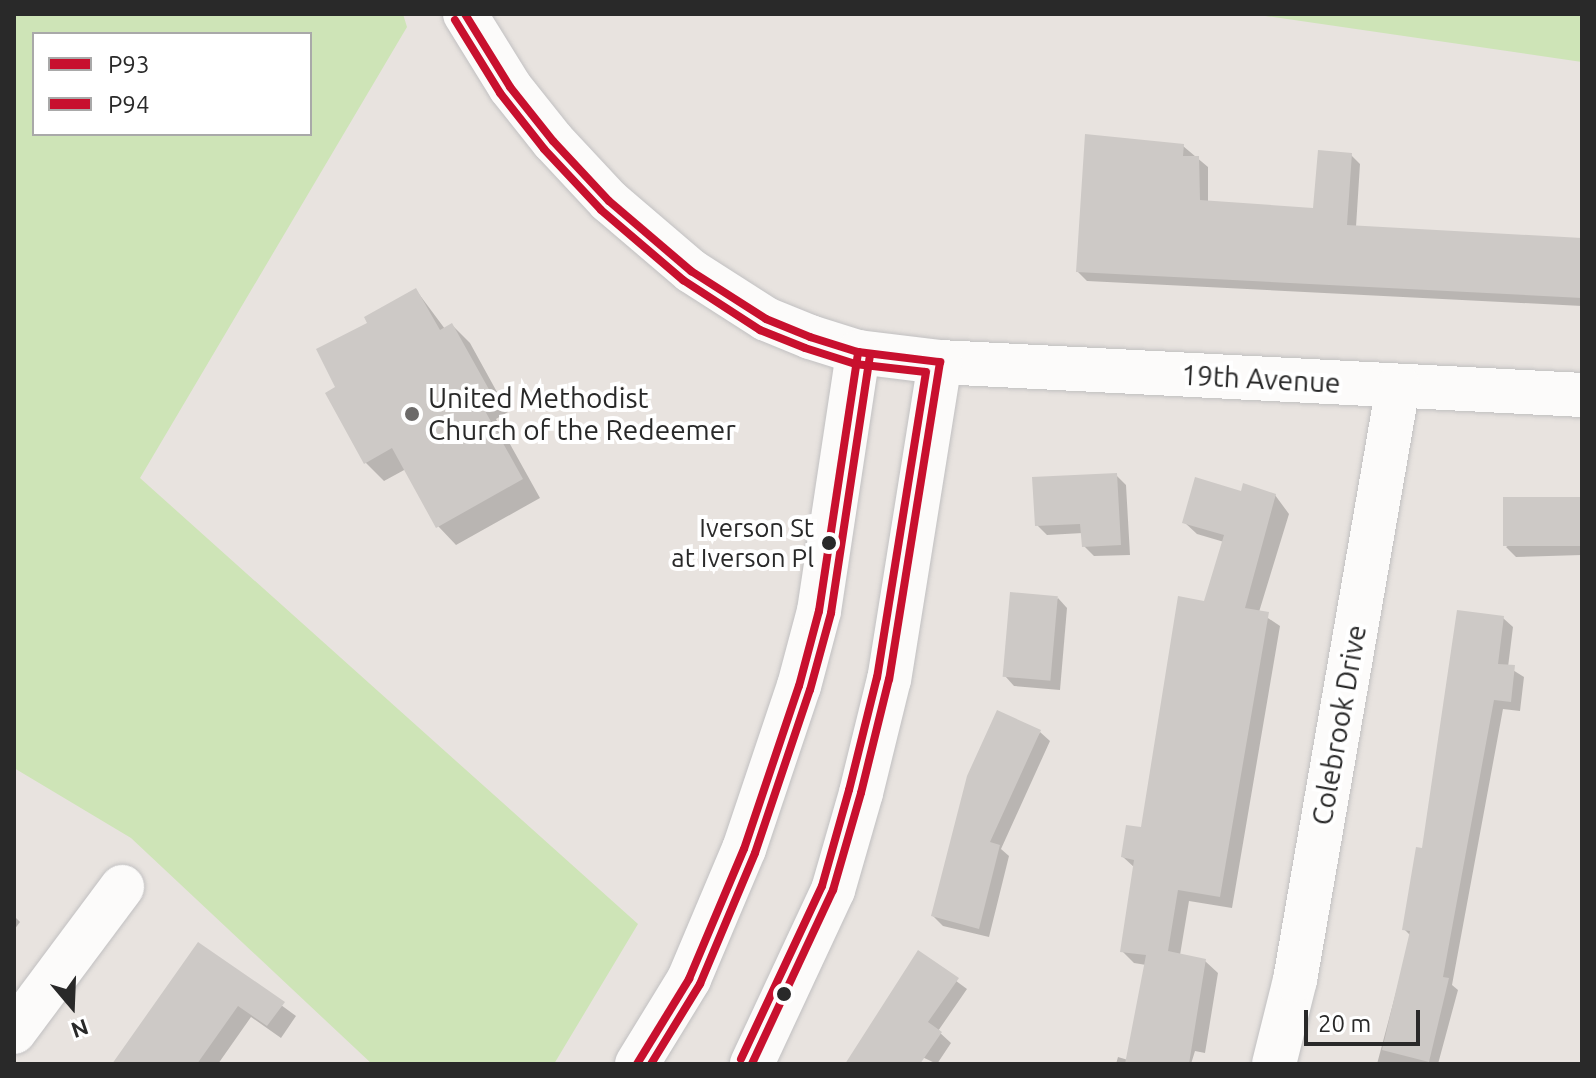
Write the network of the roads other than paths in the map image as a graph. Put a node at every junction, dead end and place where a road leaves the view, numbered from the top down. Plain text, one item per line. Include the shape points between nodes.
1 (465, 14) edge
2 (858, 352) junction
3 (940, 362) junction
4 (1398, 386) junction
5 (1582, 395) edge
6 (122, 887) dead end
7 (14, 1032) edge
8 (637, 1064) edge
9 (752, 1064) edge
10 (1274, 1064) edge

1 - 2 main road, 19th Avenue via 510,87 553,141 641,231 766,319
2 - 3 main road, 19th Avenue
2 - 8 main road via 819,611 799,686 744,849 689,979
3 - 4 main road, 19th Avenue
3 - 9 main road via 889,679 861,793 833,890
4 - 5 main road, 19th Avenue
4 - 10 main road, Colebrook Drive via 1295,980
6 - 7 main road

